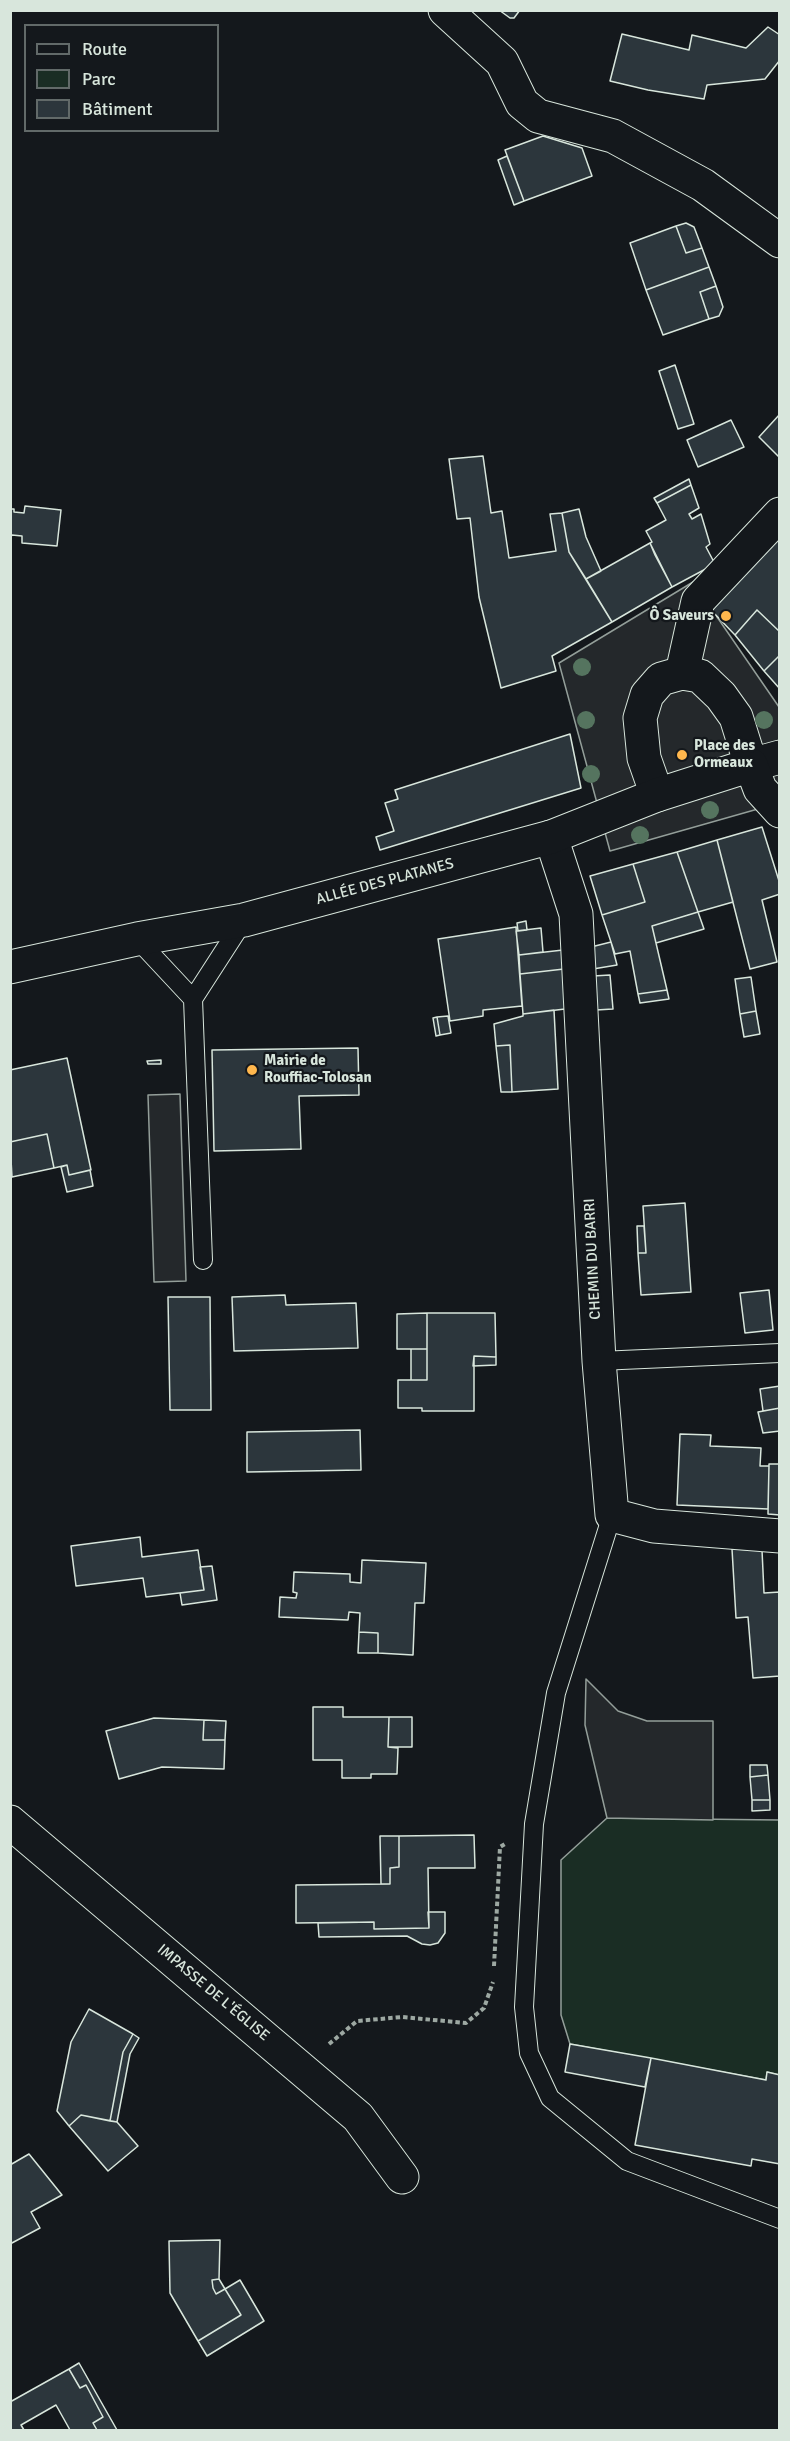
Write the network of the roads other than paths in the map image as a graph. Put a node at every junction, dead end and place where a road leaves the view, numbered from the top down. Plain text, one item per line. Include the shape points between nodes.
1 (446, 10) edge
2 (780, 241) edge
3 (780, 514) edge
4 (682, 673) junction
5 (765, 761) edge
6 (657, 795) junction
7 (780, 811) edge
8 (551, 837) junction
9 (244, 920) junction
10 (137, 939) junction
11 (10, 967) edge
12 (192, 999) junction
13 (203, 1260) dead end
14 (780, 1353) edge
15 (599, 1361) junction
16 (612, 1515) junction
17 (780, 1536) edge
18 (10, 1822) edge
19 (402, 2177) dead end
20 (780, 2219) edge

1 - 2 street via 502,62 522,103 538,116 612,136 703,185
3 - 4 street via 698,601
4 - 5 street via 700,676 721,696
4 - 6 street via 661,679 647,695 640,718 644,758
5 - 6 street, ALLÉE DES PLATANES
5 - 7 street via 760,789
6 - 8 street, ALLÉE DES PLATANES
8 - 9 street, ALLÉE DES PLATANES
8 - 15 street, CHEMIN DU BARRI via 576,914
9 - 10 street, ALLÉE DES PLATANES
9 - 12 lane
10 - 11 street, ALLÉE DES PLATANES
10 - 12 lane
12 - 13 lane
14 - 15 lane
15 - 16 street, CHEMIN DU BARRI
16 - 17 street via 654,1526
16 - 20 lane via 556,1693 534,1824 524,2007 529,2053 550,2098 627,2161
18 - 19 street, IMPASSE DE L'ÉGLISE via 358,2116

